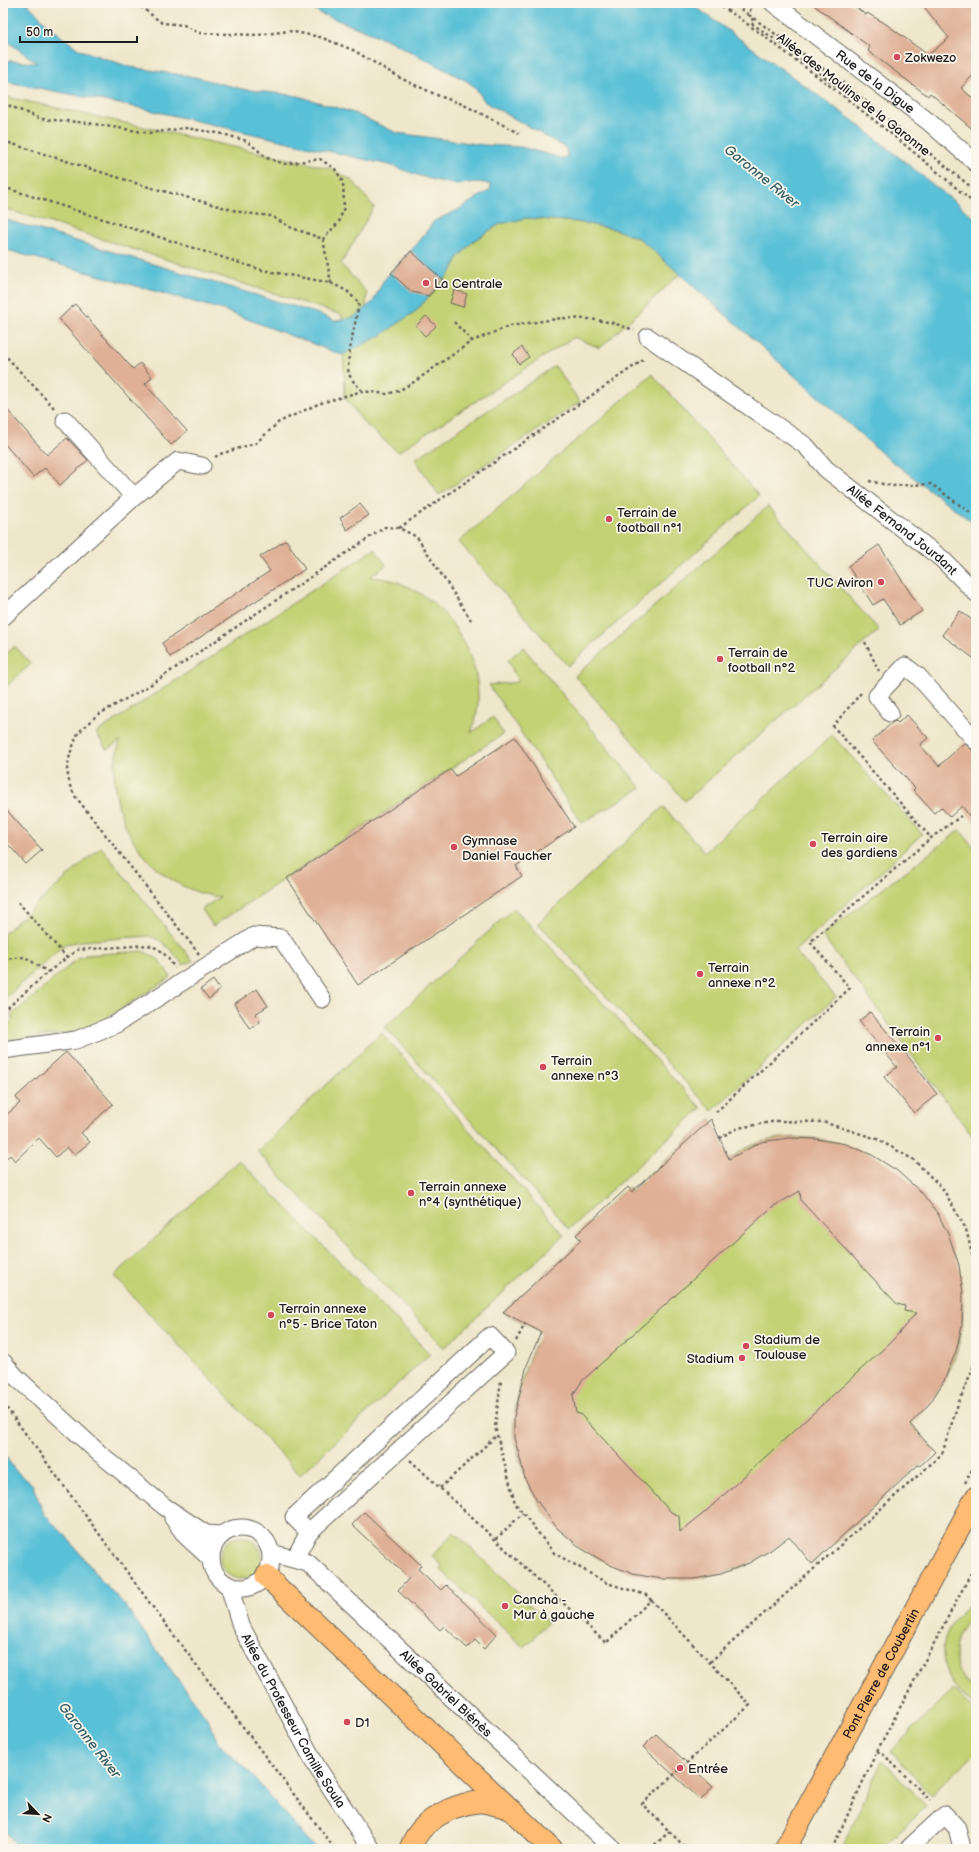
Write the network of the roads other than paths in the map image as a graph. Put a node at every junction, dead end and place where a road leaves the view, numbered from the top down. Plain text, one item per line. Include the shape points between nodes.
1 (773, 3) edge
2 (976, 163) edge
3 (648, 337) road end
4 (65, 420) road end
5 (202, 466) road end
6 (134, 497) junction
7 (976, 593) edge
8 (3, 617) edge
9 (890, 713) dead end
10 (976, 741) edge
11 (322, 999) dead end
12 (3, 1050) edge
13 (3, 1362) edge
14 (976, 1497) edge
15 (165, 1507) junction
16 (309, 1532) junction
17 (221, 1535) junction
18 (272, 1553) junction
19 (295, 1558) junction
20 (211, 1559) junction
21 (266, 1576) junction
22 (229, 1586) junction
23 (509, 1808) junction
24 (371, 1849) edge
25 (410, 1849) edge
26 (552, 1849) edge
27 (613, 1849) edge
28 (785, 1849) edge
29 (908, 1849) edge
30 (960, 1849) edge

1 - 2 street, Rue de la Digue via 929,122
3 - 7 street, Allée Fernand Jourdant via 806,446 826,469 942,559
4 - 6 street
5 - 6 street via 178,461
6 - 8 street
9 - 10 street via 877,696 905,666 918,676
11 - 12 street via 281,938 254,936 116,1024 76,1040
13 - 15 street via 99,1453
14 - 28 main road, Pont Pierre de Coubertin
15 - 17 street via 206,1534
15 - 20 street via 186,1536
16 - 16 street via 506,1353 490,1336 294,1517
16 - 19 street
17 - 18 street via 236,1528 252,1529 268,1542
17 - 20 street via 214,1546
18 - 19 street, Allée Gabriel Biénès
18 - 21 street via 272,1561
19 - 27 street, Allée Gabriel Biénès via 308,1563
20 - 22 street via 216,1575
21 - 22 street via 249,1587
21 - 23 main road
22 - 24 street, Allée du Professeur Camille Soula via 240,1626 317,1767
23 - 25 main road via 479,1802 452,1808 434,1818 421,1830
23 - 26 main road
29 - 30 street via 945,1815 958,1828

